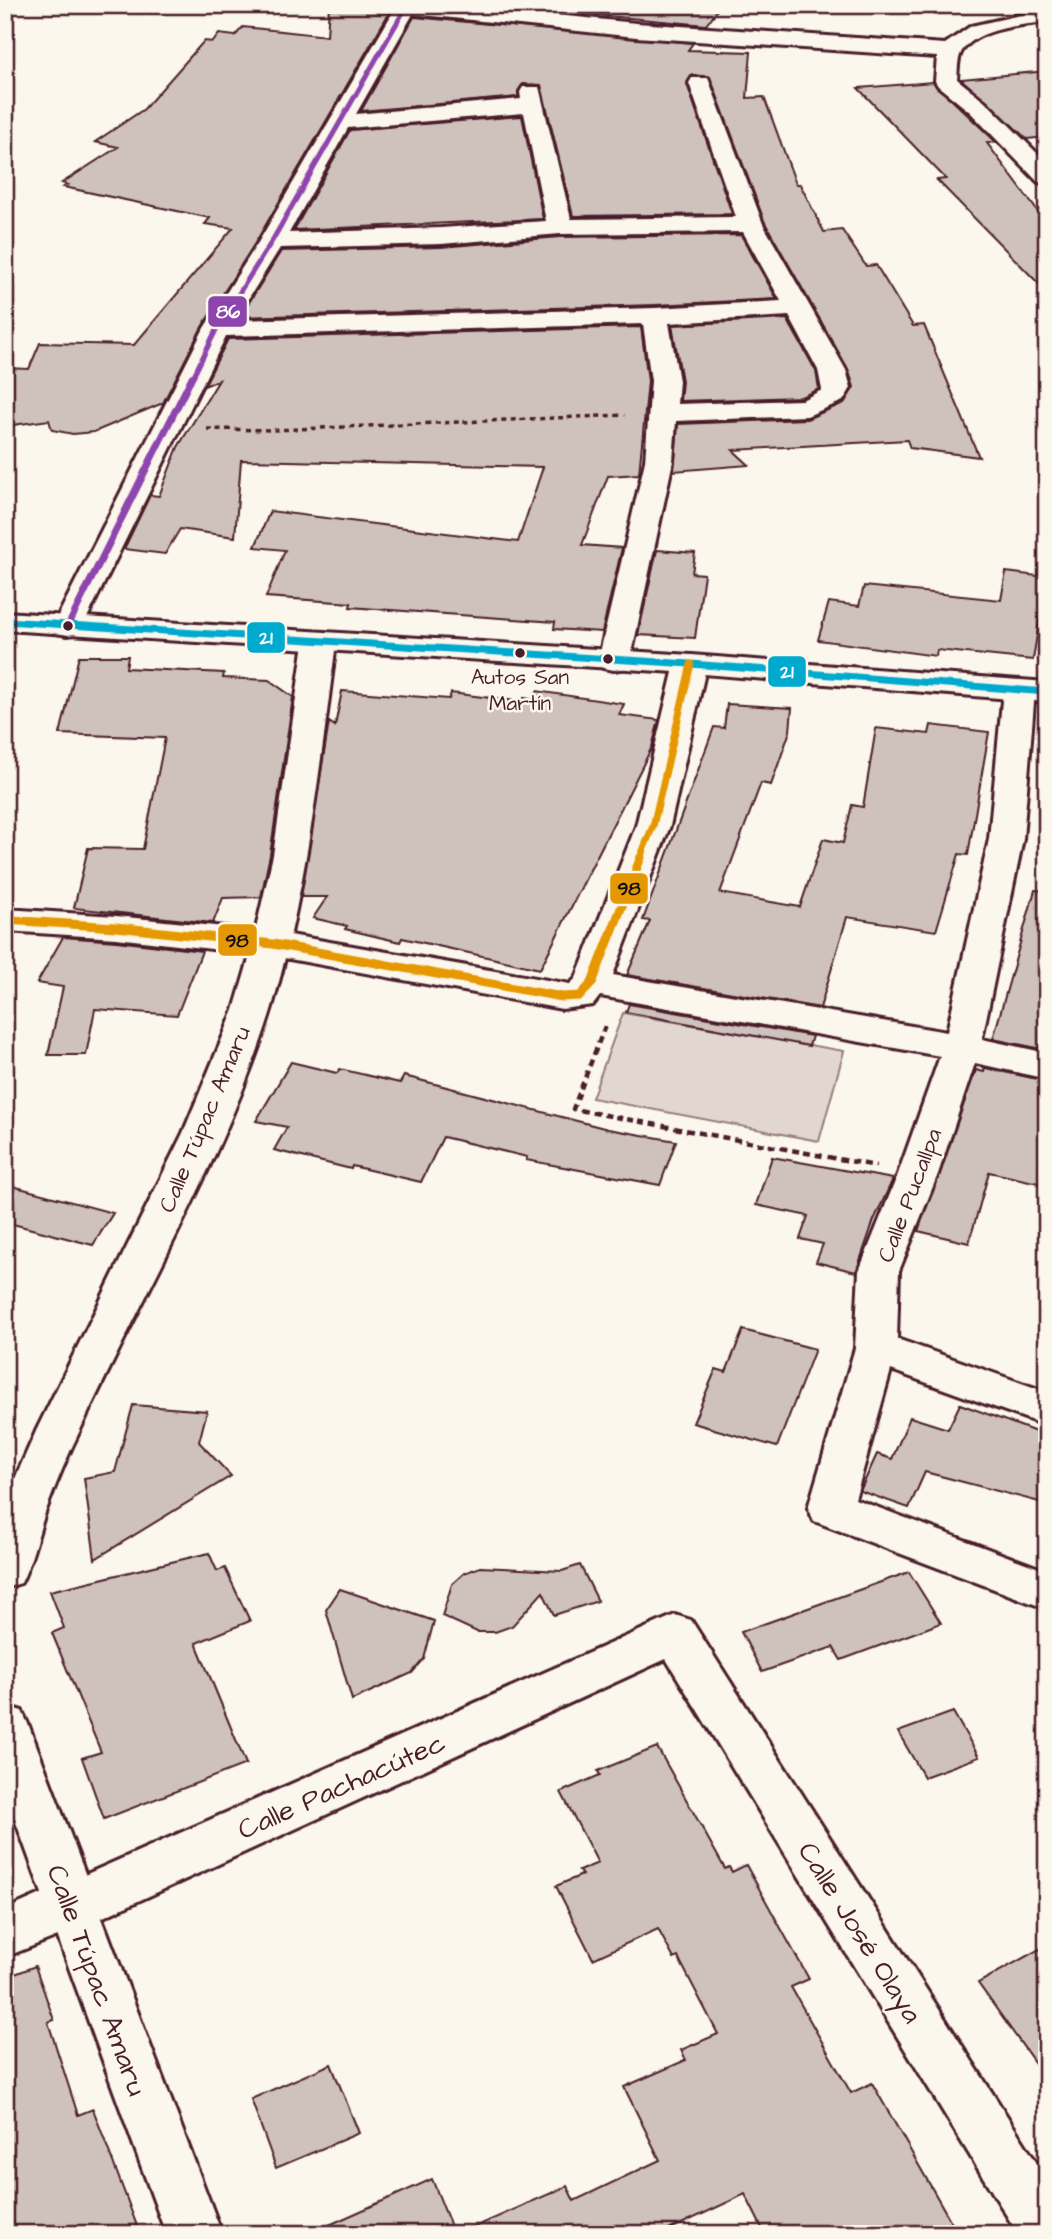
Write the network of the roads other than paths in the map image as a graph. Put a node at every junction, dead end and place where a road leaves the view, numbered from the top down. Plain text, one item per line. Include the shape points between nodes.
1 (398, 6) edge
2 (1047, 15) edge
3 (951, 51) junction
4 (700, 83) dead end
5 (342, 122) junction
6 (1047, 177) edge
7 (751, 224) junction
8 (560, 227) junction
9 (272, 242) junction
10 (796, 308) junction
11 (655, 316) junction
12 (217, 328) junction
13 (664, 414) junction
14 (5, 621) edge
15 (68, 626) junction
16 (320, 643) junction
17 (614, 661) junction
18 (691, 664) junction
19 (1033, 691) edge
20 (5, 920) edge
21 (272, 944) junction
22 (597, 989) junction
23 (962, 1047) junction
24 (1047, 1066) edge
25 (876, 1348) junction
26 (1047, 1409) edge
27 (5, 1570) edge
28 (1047, 1590) edge
29 (675, 1634) joint
30 (5, 1726) edge
31 (70, 1908) junction
32 (5, 1934) edge
33 (1047, 2230) edge
34 (194, 2234) edge

1 - 3 main road via 636,30
1 - 5 main road
2 - 3 main road via 995,25 964,39
3 - 6 main road via 946,81
4 - 7 main road
5 - 8 main road via 533,98
5 - 9 main road
7 - 8 main road
7 - 10 main road
8 - 9 main road
9 - 12 main road
10 - 11 main road
10 - 13 main road via 832,370 837,388 833,395 807,408
11 - 12 main road
11 - 13 main road via 664,371
12 - 15 main road
13 - 17 main road via 659,461
14 - 15 main road
15 - 16 main road
16 - 17 main road
16 - 21 main road, Calle Túpac Amaru via 286,880
17 - 18 main road
18 - 19 main road
18 - 22 main road via 653,826
19 - 23 main road, Calle Pucallpa
20 - 21 main road
21 - 22 main road via 562,996
21 - 27 main road, Calle Túpac Amaru via 234,1059 154,1236 49,1448
22 - 23 main road
23 - 24 main road
23 - 25 main road, Calle Pucallpa via 879,1271
25 - 26 main road
25 - 28 main road, Calle Pucallpa via 830,1508
29 - 31 main road, Calle Pachacútec
29 - 33 main road, Calle José Olaya
30 - 31 main road, Calle Túpac Amaru
31 - 32 main road, Calle Pachacútec
31 - 34 main road, Calle Túpac Amaru

